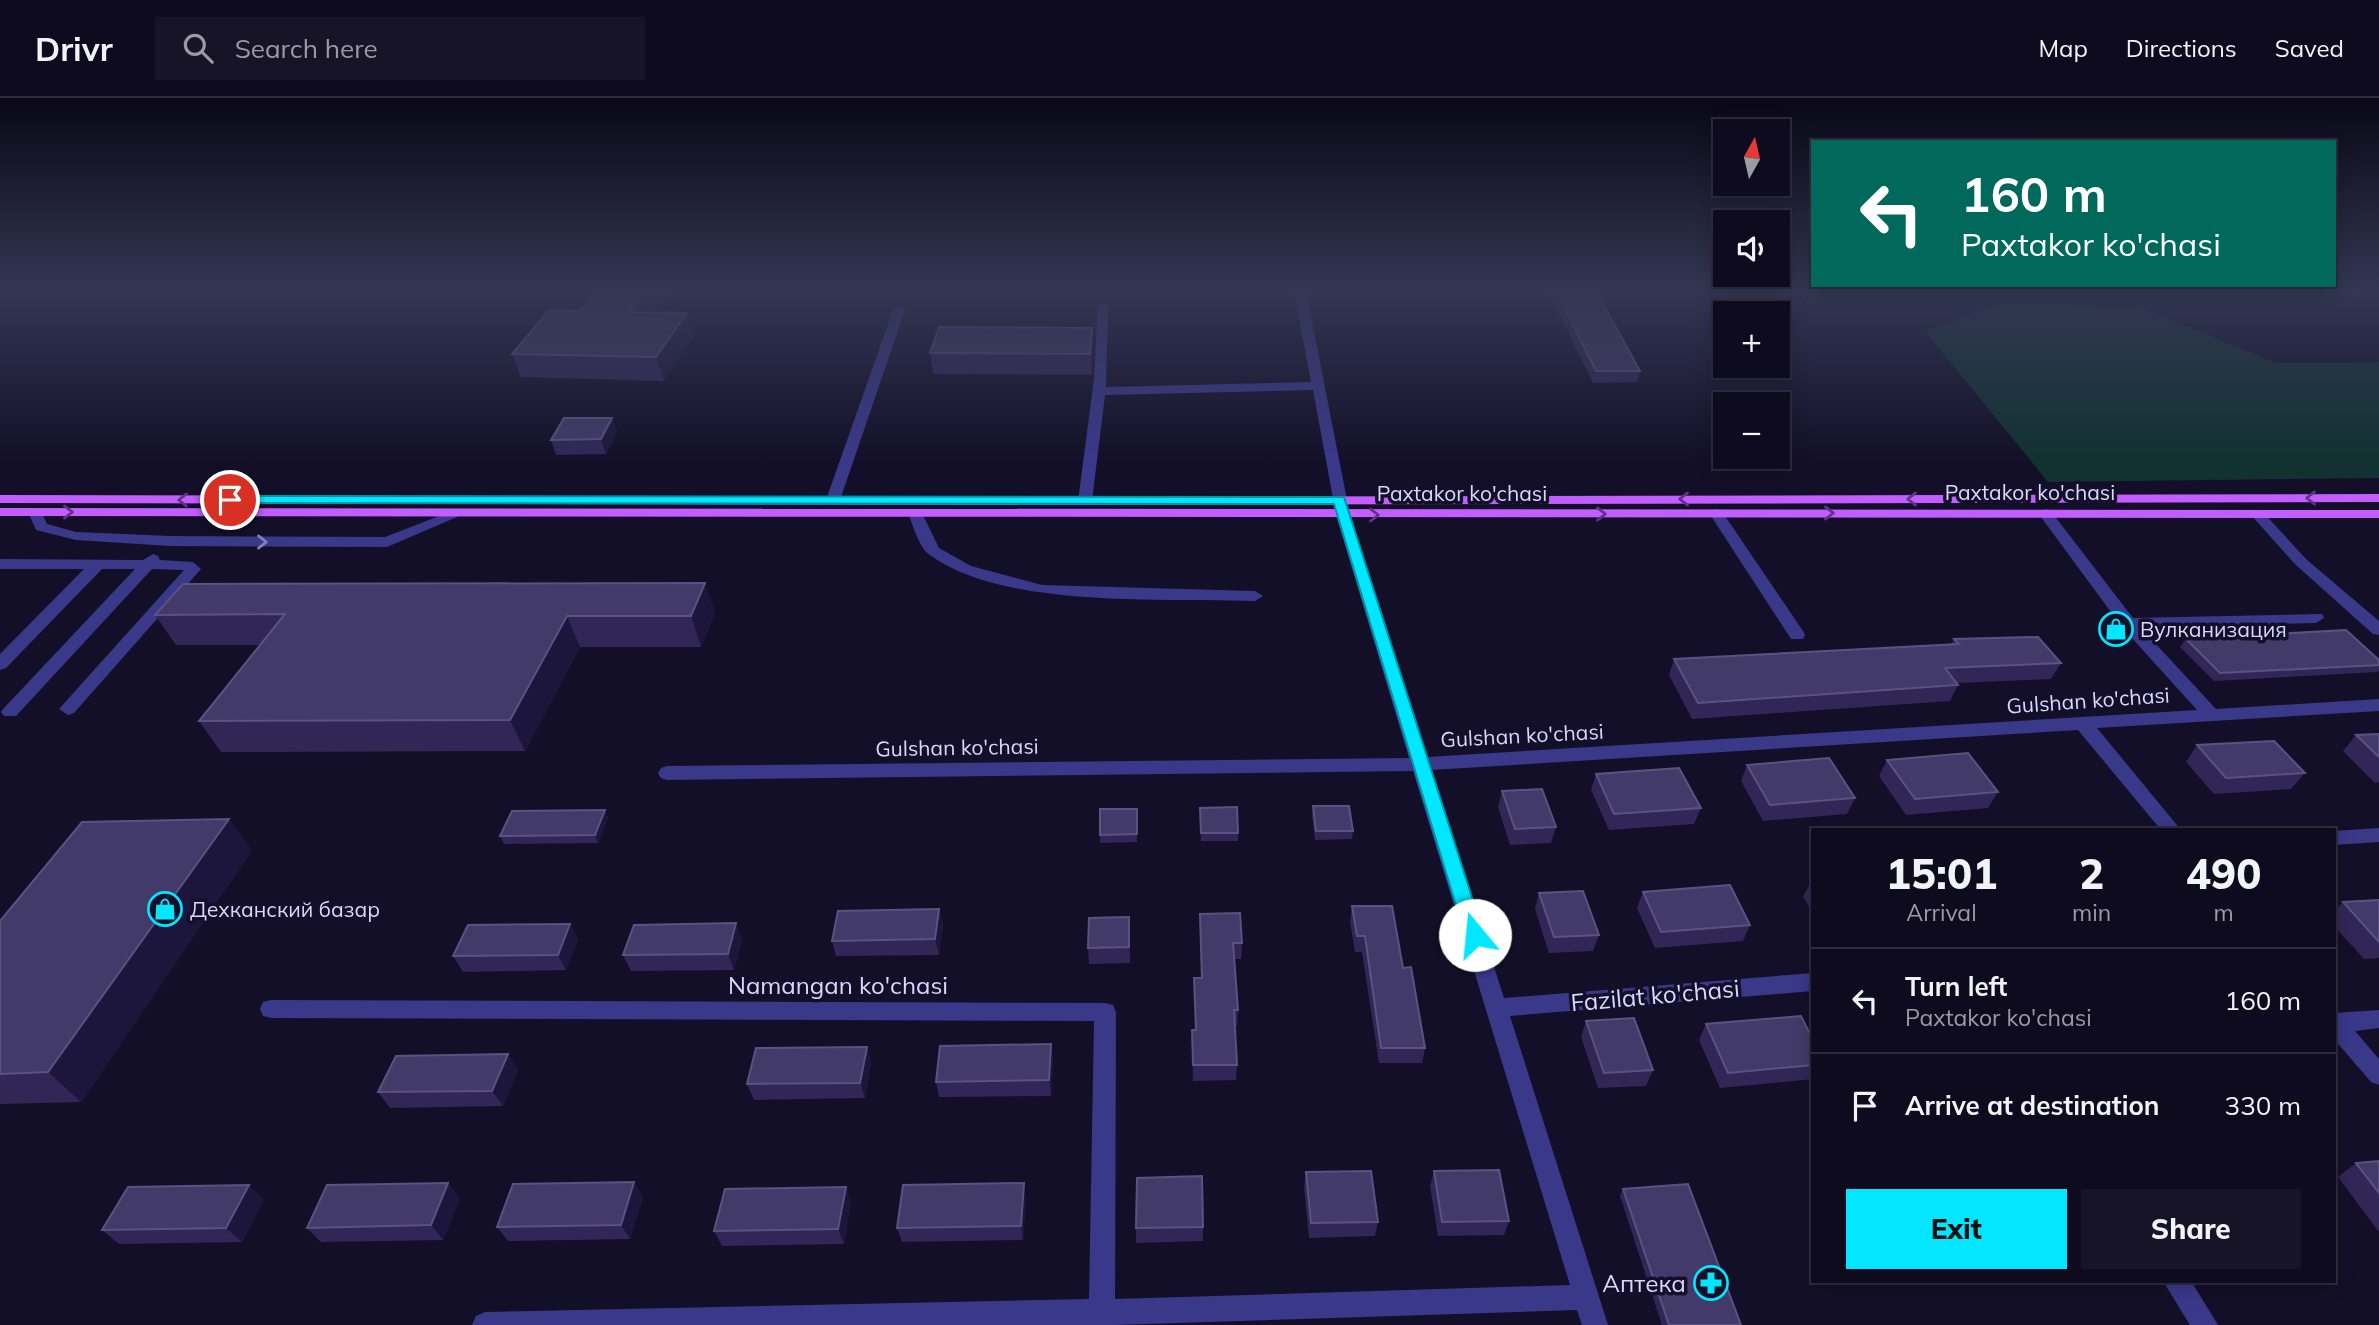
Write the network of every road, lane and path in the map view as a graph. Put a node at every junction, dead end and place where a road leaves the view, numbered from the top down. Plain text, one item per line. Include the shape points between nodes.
1 (886, 348) edge
2 (1102, 348) edge
3 (1311, 348) edge
4 (1318, 386) junction
5 (1100, 391) junction
6 (2379, 498) edge
7 (0, 499) edge
8 (832, 500) junction
9 (1085, 501) junction
10 (1342, 507) junction
11 (0, 512) edge
12 (35, 512) junction
13 (915, 513) junction
14 (1716, 513) junction
15 (2045, 513) junction
16 (457, 514) junction
17 (2257, 514) junction
18 (2379, 514) edge
19 (172, 541) junction
20 (0, 564) edge
21 (98, 564) junction
22 (149, 564) junction
23 (1255, 596) dead end
24 (2316, 618) dead end
25 (2128, 623) junction
26 (2379, 630) edge
27 (1797, 635) dead end
28 (0, 664) edge
29 (2379, 705) edge
30 (68, 709) dead end
31 (10, 712) dead end
32 (2212, 716) junction
33 (2083, 724) junction
34 (1422, 764) junction
35 (667, 773) dead end
36 (2170, 828) edge
37 (2379, 835) edge
38 (2336, 838) edge
39 (1811, 982) edge
40 (271, 1009) dead end
41 (1498, 1009) junction
42 (2379, 1020) edge
43 (2336, 1023) edge
44 (2336, 1024) edge
45 (2379, 1075) edge
46 (2177, 1283) edge
47 (1587, 1297) junction
48 (1103, 1318) edge
49 (556, 1324) edge
50 (485, 1325) edge
51 (1595, 1325) edge
52 (2205, 1325) edge

1 - 8 street
2 - 5 street
3 - 4 street
4 - 5 street
4 - 10 street
5 - 9 street
6 -> 10 main road, Paxtakor ko'chasi
8 -> 7 main road, Paxtakor ko'chasi
8 - 9 main road, Paxtakor ko'chasi
9 - 10 main road, Paxtakor ko'chasi
10 - 13 main road, Paxtakor ko'chasi
10 -> 14 main road, Paxtakor ko'chasi
10 - 34 street
11 - 12 main road, Paxtakor ko'chasi
12 -> 16 main road, Paxtakor ko'chasi
12 - 19 street via 41,527 76,536
13 - 16 main road, Paxtakor ko'chasi
13 - 23 street via 933,551 966,569 1042,590
14 -> 15 main road, Paxtakor ko'chasi
14 - 27 street
15 - 17 main road, Paxtakor ko'chasi
15 - 25 street
19 -> 16 street via 387,542
17 - 18 main road, Paxtakor ko'chasi
17 - 26 street via 2301,562
19 - 22 street
20 - 21 street
21 - 22 street
21 - 28 street
22 - 30 street via 188,565 192,569
22 - 31 street
24 - 25 street
25 - 32 street
29 - 32 street, Gulshan ko'chasi
32 - 33 street, Gulshan ko'chasi
33 - 34 street, Gulshan ko'chasi
33 - 36 street
34 - 35 street, Gulshan ko'chasi
34 - 41 street
37 - 38 street
39 - 41 street, Fazilat ko'chasi
40 - 48 street, Namangan ko'chasi via 1105,1012
41 - 47 street
42 - 43 street
44 - 45 street
46 - 52 street
47 - 48 street
47 - 51 street
48 - 49 street
49 - 50 street

